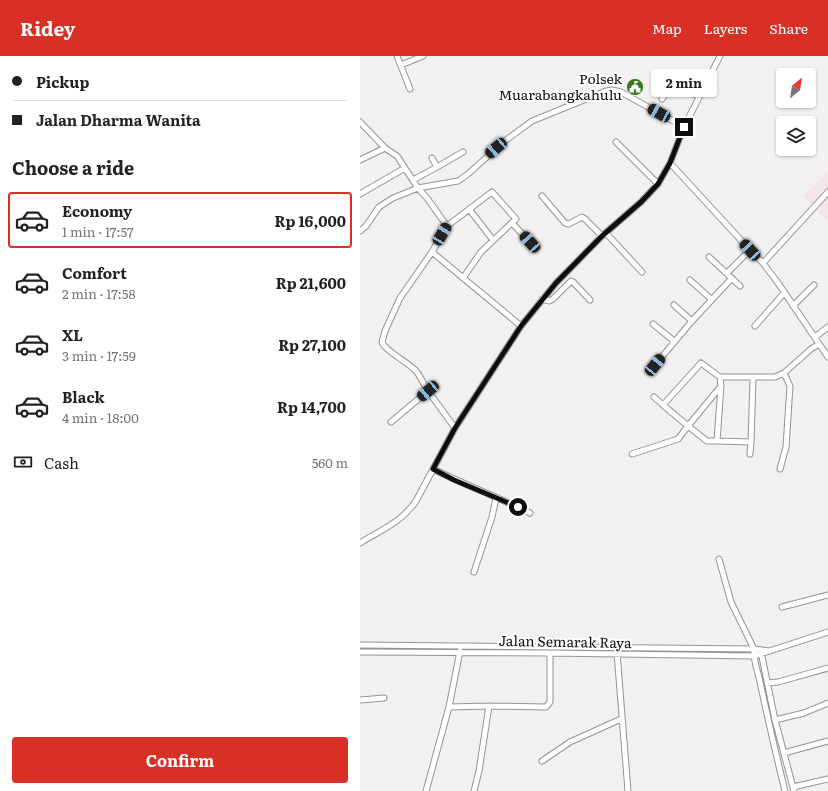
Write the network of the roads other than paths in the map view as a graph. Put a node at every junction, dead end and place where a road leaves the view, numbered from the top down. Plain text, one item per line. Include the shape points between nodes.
1 (397, 56) edge
2 (423, 56) edge
3 (720, 56) edge
4 (400, 65) junction
5 (410, 89) dead end
6 (699, 97) junction
7 (662, 99) dead end
8 (360, 122) edge
9 (684, 127) junction
10 (366, 129) junction
11 (360, 132) edge
12 (616, 142) dead end
13 (385, 148) junction
14 (463, 152) dead end
15 (432, 158) dead end
16 (360, 160) edge
17 (670, 163) junction
18 (437, 167) junction
19 (405, 168) junction
20 (413, 180) junction
21 (658, 184) junction
22 (418, 188) junction
23 (828, 192) edge
24 (360, 194) edge
25 (542, 196) dead end
26 (468, 209) junction
27 (512, 223) junction
28 (447, 226) junction
29 (360, 232) edge
30 (604, 234) junction
31 (493, 240) junction
32 (530, 242) dead end
33 (750, 250) junction
34 (432, 252) junction
35 (709, 257) dead end
36 (762, 263) junction
37 (642, 272) dead end
38 (726, 273) junction
39 (463, 278) junction
40 (732, 278) junction
41 (690, 280) dead end
42 (814, 285) dead end
43 (740, 286) dead end
44 (784, 293) junction
45 (542, 299) junction
46 (712, 299) junction
47 (590, 300) dead end
48 (674, 305) dead end
49 (793, 306) junction
50 (692, 321) junction
51 (653, 324) dead end
52 (521, 326) junction
53 (755, 326) dead end
54 (828, 327) edge
55 (674, 341) junction
56 (817, 341) junction
57 (828, 357) edge
58 (655, 365) dead end
59 (784, 373) junction
60 (720, 377) junction
61 (753, 378) junction
62 (721, 386) junction
63 (428, 391) junction
64 (654, 397) dead end
65 (663, 405) junction
66 (391, 422) dead end
67 (688, 426) junction
68 (455, 428) junction
69 (717, 441) junction
70 (751, 442) junction
71 (632, 454) dead end
72 (750, 454) dead end
73 (433, 469) junction
74 (780, 469) dead end
75 (496, 498) junction
76 (530, 513) dead end
77 (360, 543) edge
78 (719, 559) dead end
79 (474, 572) dead end
80 (828, 595) edge
81 (782, 607) dead end
82 (828, 632) edge
83 (360, 645) edge
84 (460, 646) junction
85 (615, 648) junction
86 (672, 649) junction
87 (758, 651) junction
88 (360, 652) edge
89 (460, 653) junction
90 (550, 653) junction
91 (617, 655) junction
92 (672, 655) junction
93 (754, 656) junction
94 (828, 668) edge
95 (767, 683) junction
96 (384, 698) dead end
97 (360, 700) edge
98 (828, 703) edge
99 (489, 706) junction
100 (448, 707) junction
101 (621, 719) junction
102 (775, 720) junction
103 (828, 741) edge
104 (784, 753) junction
105 (542, 761) dead end
106 (828, 779) edge
107 (794, 789) edge
108 (426, 791) edge
109 (474, 791) edge
110 (628, 791) edge
111 (785, 791) edge

1 - 4 street
2 - 4 street
3 - 6 street
4 - 5 street
6 - 7 street via 675,83
6 - 9 street
8 - 10 street
9 - 17 street
9 - 22 street via 621,92 612,90 532,121 458,180
10 - 11 street
10 - 13 street
12 - 21 street
13 - 16 street
13 - 19 street via 397,156
14 - 18 street
15 - 18 street
17 - 21 street
17 - 33 street
18 - 20 street
19 - 20 street
19 - 24 street
20 - 22 street
21 - 30 street
22 - 28 street
22 - 29 street via 393,198 380,208
23 - 36 street
25 - 30 street via 566,223 582,217
26 - 27 street via 492,192 516,219
26 - 28 street
26 - 31 street
27 - 31 street
27 - 32 street
28 - 34 street
30 - 37 street
30 - 45 street
31 - 39 street via 480,252
33 - 36 street
33 - 38 street
34 - 39 street
34 - 63 street via 400,298 382,342 416,372
35 - 38 street
36 - 44 street
38 - 40 street
39 - 52 street
40 - 43 street
40 - 46 street
41 - 46 street
42 - 49 street
44 - 49 street
44 - 53 street
45 - 47 street via 554,299 571,281
45 - 52 street
46 - 50 street
48 - 50 street
49 - 56 street
50 - 55 street
51 - 55 street
52 - 68 street
54 - 56 street
55 - 58 street
56 - 57 street
56 - 59 street
59 - 61 street via 775,377
59 - 74 street via 790,386 786,447
60 - 61 street
60 - 62 street
60 - 65 street via 701,363
61 - 70 street
62 - 67 street
62 - 69 street
63 - 66 street
63 - 68 street
64 - 65 street
65 - 67 street
67 - 69 street via 708,441
67 - 71 street via 678,439
68 - 73 street
69 - 70 street
70 - 72 street
73 - 75 street
73 - 77 street via 416,501 402,517
75 - 76 street
75 - 79 street
78 - 87 street via 731,602
80 - 81 street
82 - 87 street, Jalan Semarak Raya via 769,651
83 - 84 street, Jalan Semarak Raya
84 - 85 street, Jalan Semarak Raya
84 - 89 street
85 - 86 street, Jalan Semarak Raya
85 - 91 street
86 - 87 street, Jalan Semarak Raya
86 - 92 street
87 - 93 street
87 - 93 street, Jalan Semarak Raya
87 - 95 street
88 - 89 street, Jalan Semarak Raya
89 - 90 street, Jalan Semarak Raya
89 - 100 street
90 - 91 street, Jalan Semarak Raya
90 - 99 street via 549,705
91 - 92 street, Jalan Semarak Raya
91 - 101 street
92 - 93 street, Jalan Semarak Raya
93 - 111 street
94 - 95 street
95 - 102 street
96 - 97 street
98 - 102 street via 804,713
99 - 100 street
99 - 109 street
100 - 108 street
101 - 105 street via 570,742
101 - 110 street
102 - 104 street
103 - 104 street
104 - 107 street
106 - 107 street

